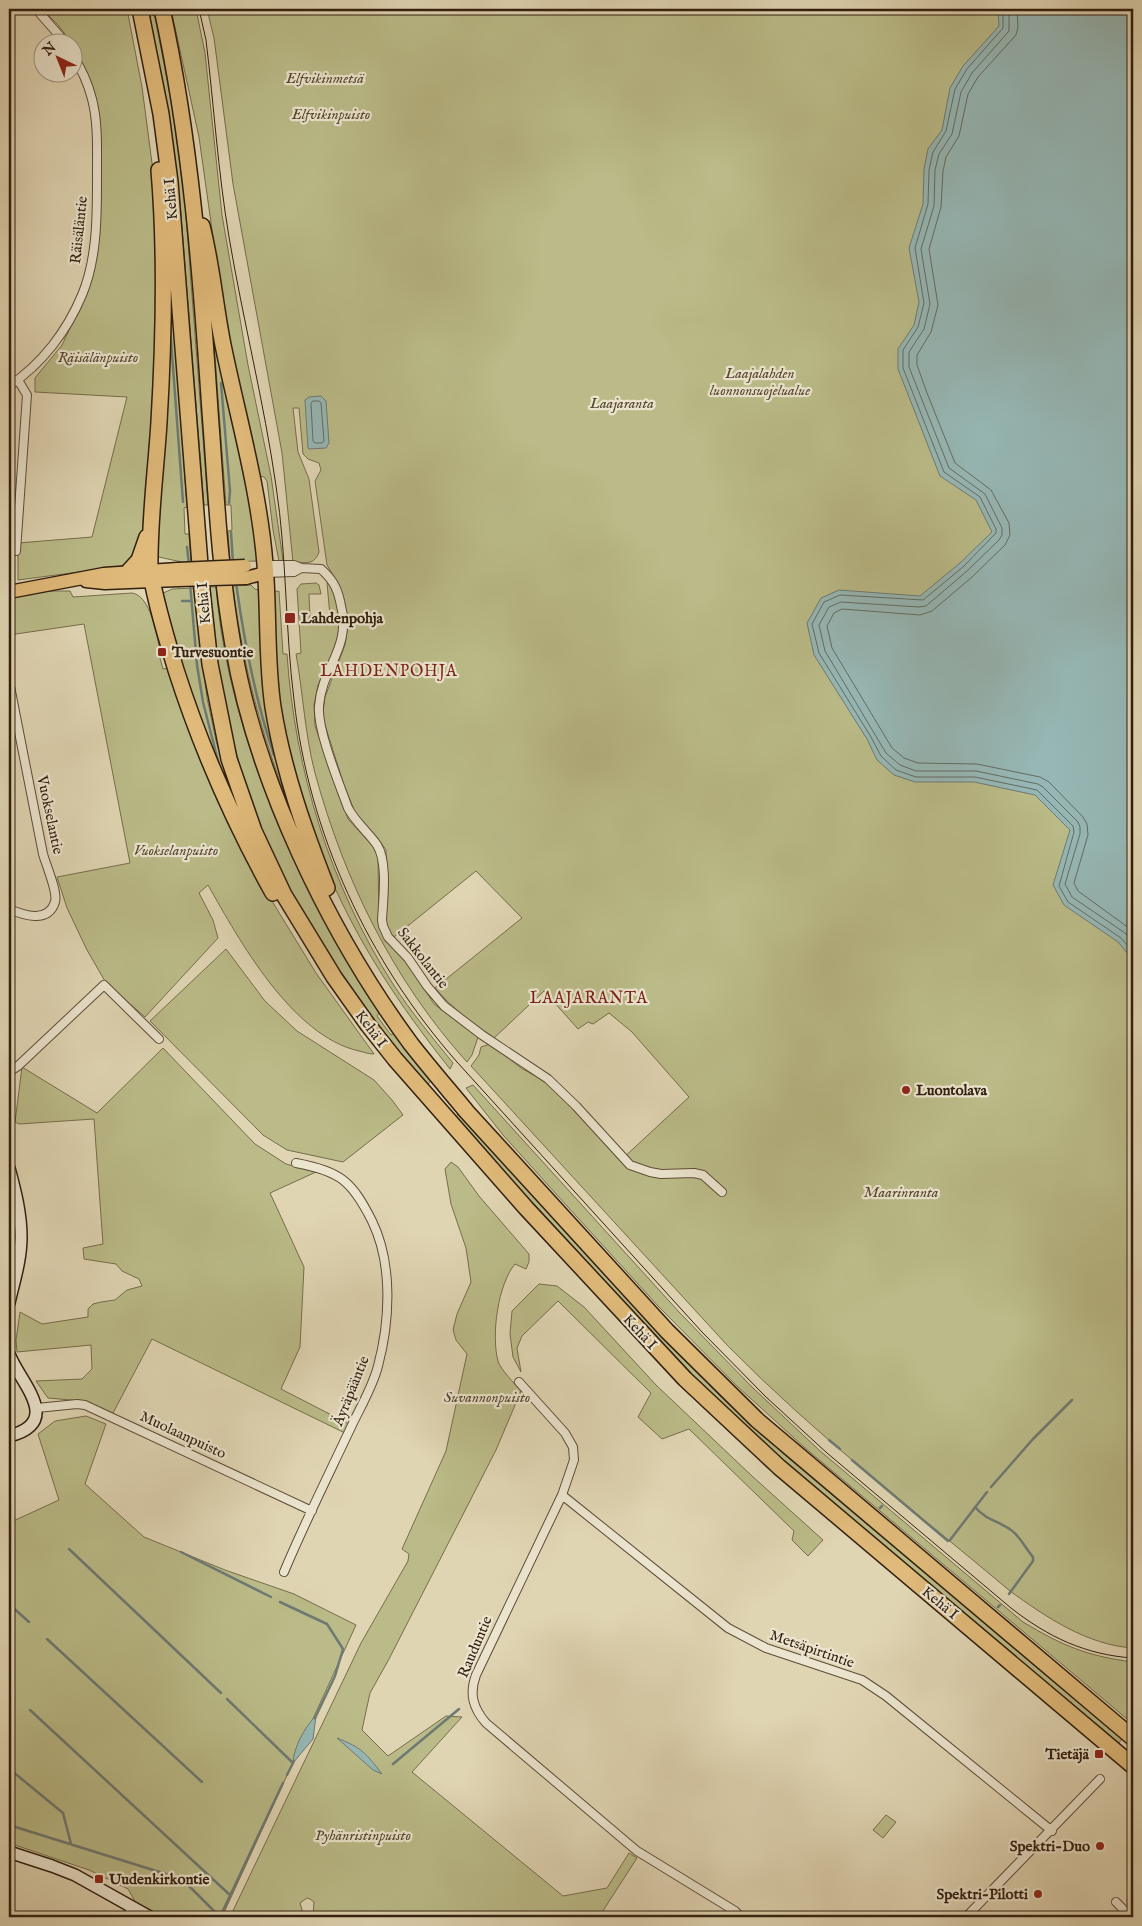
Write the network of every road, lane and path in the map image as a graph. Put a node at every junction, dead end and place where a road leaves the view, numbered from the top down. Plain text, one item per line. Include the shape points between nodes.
1 (36, 9) edge
2 (140, 9) edge
3 (162, 9) edge
4 (57, 32) edge
5 (82, 72) edge
6 (160, 114) junction
7 (191, 178) junction
8 (18, 380) junction
9 (9, 386) edge
10 (152, 521) junction
11 (16, 551) dead end
12 (265, 569) junction
13 (129, 571) junction
14 (151, 576) junction
15 (76, 580) junction
16 (53, 583) junction
17 (9, 584) edge
18 (9, 592) edge
19 (9, 681) edge
20 (9, 909) edge
21 (341, 934) junction
22 (314, 947) junction
23 (159, 1039) dead end
24 (9, 1072) edge
25 (296, 1163) dead end
26 (9, 1168) edge
27 (722, 1192) dead end
28 (9, 1303) edge
29 (9, 1354) edge
30 (520, 1382) dead end
31 (37, 1408) junction
32 (9, 1436) edge
33 (562, 1494) junction
34 (312, 1510) junction
35 (284, 1572) dead end
36 (1133, 1738) edge
37 (1133, 1766) edge
38 (1100, 1779) dead end
39 (1052, 1831) junction
40 (9, 1852) edge
41 (1116, 1902) dead end
42 (129, 1912) edge
43 (150, 1917) edge
44 (741, 1917) edge
45 (966, 1917) edge
46 (1131, 1917) edge

1 - 4 street
2 - 6 highway, Kehä I
3 - 7 highway, Kehä I
5 - 8 street, Räisäläntie via 93,100 97,134 97,217 93,250 82,296 64,329 44,355
6 - 10 highway via 161,389
6 - 22 highway, Kehä I via 171,192 210,664 229,759 254,831 284,895
7 - 12 highway via 207,245 218,322 252,474
7 - 21 highway, Kehä I via 224,589 233,646 255,738 282,813
8 - 9 street, Räisäläntie
8 - 11 street via 27,395
10 - 13 highway via 139,560
10 - 14 highway
12 - 14 main road, bridge
12 - 21 highway via 273,706 279,740 298,812
12 - 27 street, Sakkolantie via 321,570 335,584 344,622 341,646 322,691 319,722 348,808 382,854 382,920 388,936 444,1006 548,1079 630,1165 661,1174 694,1173 703,1176
13 - 14 main road
13 - 15 main road
14 - 15 main road via 105,583
14 - 22 highway via 183,692 221,790 277,900
15 - 16 main road
16 - 17 main road via 24,581
16 - 18 main road
19 - 20 street, Vuokselantie via 45,862 56,895 55,903 39,916 27,917
21 - 36 highway, Kehä I via 390,1013 437,1076 667,1331 751,1414 830,1483
22 - 37 highway, Kehä I via 368,1025 421,1090 659,1353 742,1435
23 - 24 street via 104,986
25 - 34 street, Äyräpääntie via 335,1174 352,1188 375,1227 386,1276 387,1320 378,1367
26 - 28 street via 18,1203 21,1237
29 - 31 street
30 - 33 street, Rauduntie via 565,1433 573,1447 573,1467
31 - 32 street via 29,1427
31 - 34 street, Muolaanpuisto via 77,1404 96,1409
33 - 39 street, Metsäpirtintie via 728,1628 766,1648 862,1680 886,1696
33 - 44 street, Rauduntie via 476,1676 472,1689 475,1707 486,1722 637,1851
34 - 35 street, Äyräpääntie
38 - 39 street
39 - 45 street
40 - 42 street via 60,1869
41 - 46 street
42 - 43 street

